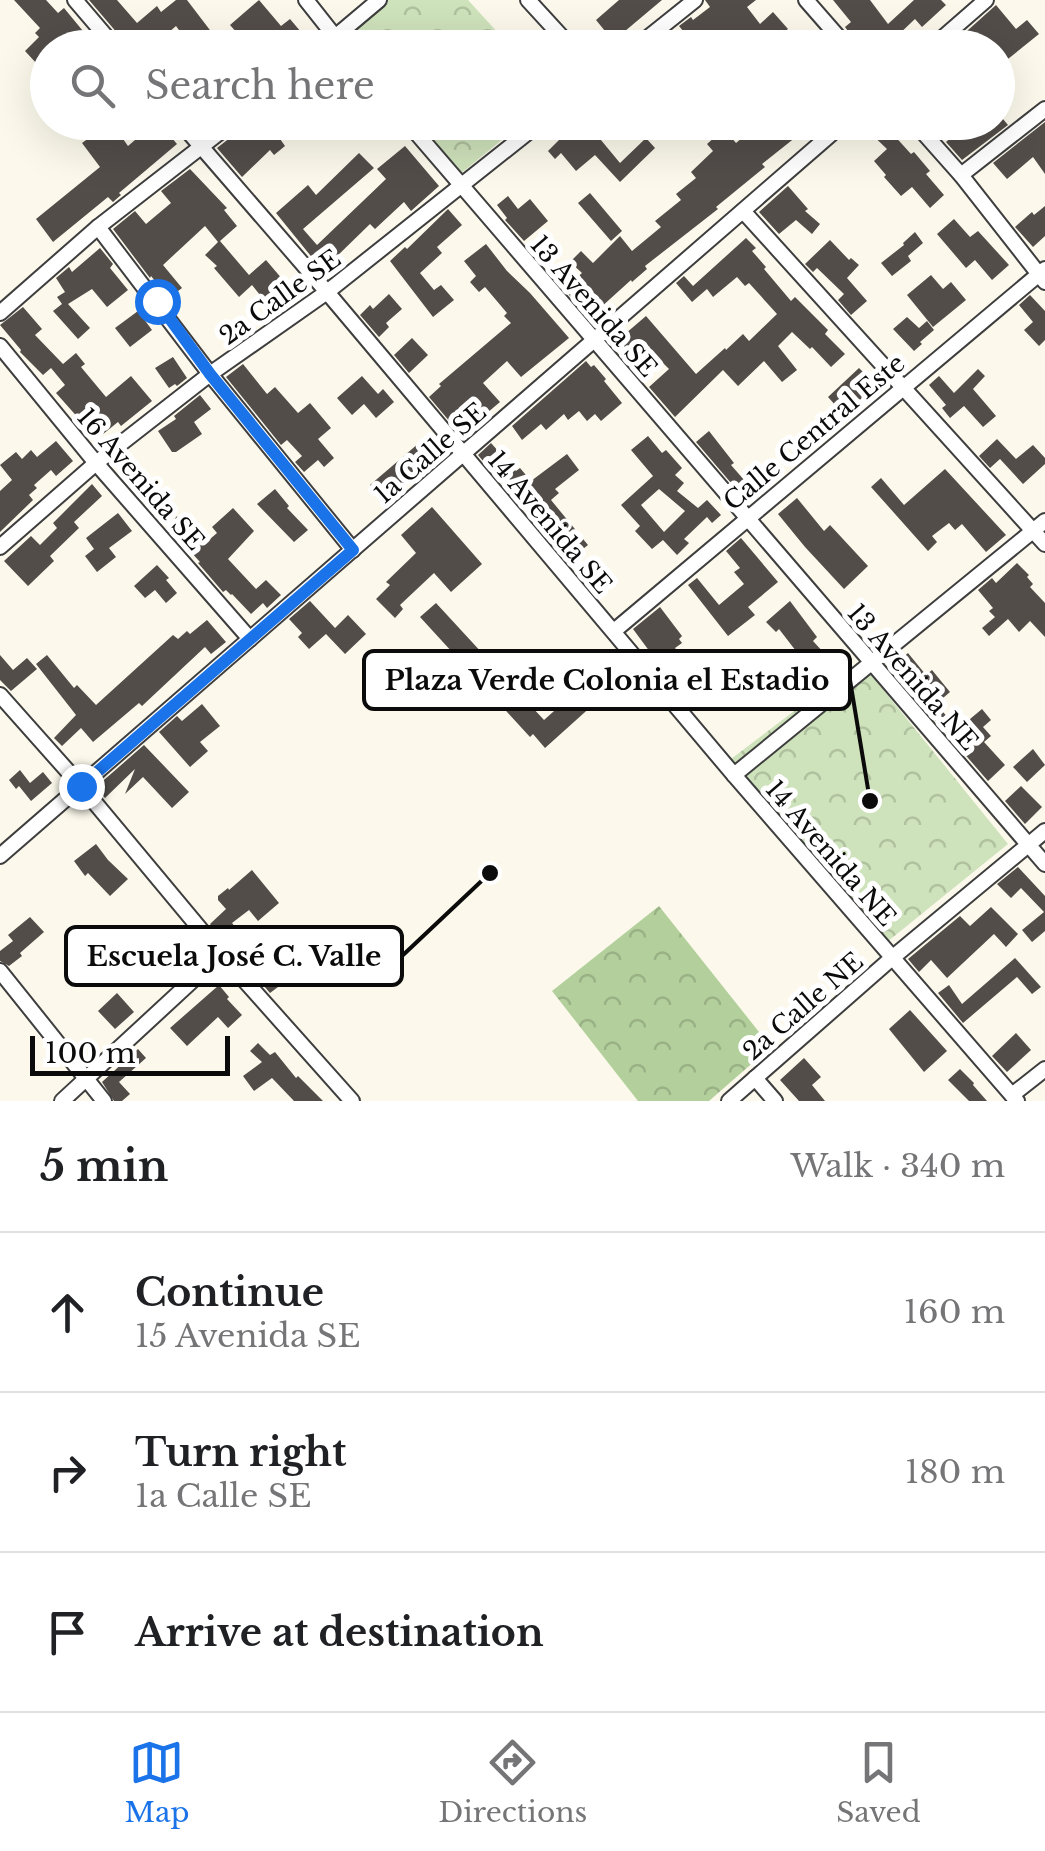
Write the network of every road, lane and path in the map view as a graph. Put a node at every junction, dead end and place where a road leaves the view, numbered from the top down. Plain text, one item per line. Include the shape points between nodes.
1 (75, 0) edge
2 (306, 0) edge
3 (379, 0) edge
4 (695, 0) edge
5 (806, 0) edge
6 (986, 0) edge
7 (531, 1) edge
8 (101, 30) edge
9 (330, 30) edge
10 (350, 30) edge
11 (556, 30) edge
12 (658, 30) edge
13 (832, 30) edge
14 (952, 30) edge
15 (1045, 109) edge
16 (1015, 133) edge
17 (195, 140) edge
18 (211, 140) edge
19 (422, 140) edge
20 (518, 140) edge
21 (824, 140) edge
22 (930, 140) edge
23 (1006, 140) edge
24 (202, 148) junction
25 (961, 176) junction
26 (461, 186) junction
27 (743, 211) junction
28 (98, 227) junction
29 (1043, 275) edge
30 (327, 292) junction
31 (0, 313) edge
32 (594, 340) junction
33 (0, 346) edge
34 (210, 374) junction
35 (902, 388) junction
36 (463, 454) junction
37 (96, 463) junction
38 (747, 518) junction
39 (1039, 525) edge
40 (1045, 544) edge
41 (0, 547) edge
42 (353, 550) junction
43 (614, 631) junction
44 (250, 639) junction
45 (872, 663) junction
46 (0, 695) edge
47 (734, 775) junction
48 (81, 786) junction
49 (1045, 830) edge
50 (1028, 844) junction
51 (0, 856) edge
52 (1045, 864) edge
53 (221, 954) junction
54 (892, 958) junction
55 (0, 971) edge
56 (1045, 1069) edge
57 (755, 1078) junction
58 (86, 1080) junction
59 (1015, 1098) edge
60 (62, 1101) edge
61 (104, 1101) edge
62 (352, 1101) edge
63 (730, 1101) edge
64 (775, 1101) edge

1 - 8 street
2 - 9 street
3 - 10 street
4 - 12 street
5 - 13 street
6 - 14 street
7 - 11 street
15 - 16 street
17 - 24 street, 14 Avenida SE
18 - 24 street
19 - 26 street, 13 Avenida SE
20 - 26 street, 2a Calle SE
21 - 27 street, 1a Calle SE
22 - 25 street
23 - 25 street
24 - 28 street
24 - 30 street, 14 Avenida SE
25 - 29 street
26 - 30 street, 2a Calle SE
26 - 32 street, 13 Avenida SE
27 - 32 street, 1a Calle SE
27 - 35 street
28 - 31 street
28 - 34 street
29 - 35 street, Calle Central Este
30 - 34 street, 2a Calle SE
30 - 36 street, 14 Avenida SE
32 - 36 street, 1a Calle SE
32 - 38 street, 13 Avenida SE
33 - 37 street, 16 Avenida SE
34 - 37 street, 2a Calle SE
34 - 42 street
35 - 38 street, Calle Central Este
35 - 39 street
36 - 42 street, 1a Calle SE
36 - 43 street, 14 Avenida SE
37 - 41 street, 2a Calle SE
37 - 44 street, 16 Avenida SE
38 - 43 street, Calle Central Este
38 - 45 street, 13 Avenida NE
39 - 40 street
39 - 45 street
42 - 44 street, 1a Calle SE
43 - 47 street, 14 Avenida NE
44 - 48 street, 1a Calle SE
45 - 47 street
45 - 50 street, 13 Avenida NE
46 - 48 street
47 - 54 street, 14 Avenida NE
48 - 51 street, 1a Calle SE
48 - 53 street
49 - 50 street, 2a Calle NE
50 - 52 street, 13 Avenida NE
50 - 54 street, 2a Calle NE
53 - 58 street
53 - 62 street
54 - 57 street, 2a Calle NE
54 - 59 street, 14 Avenida NE
55 - 58 street
56 - 59 street
57 - 63 street, 2a Calle NE
57 - 64 street
58 - 60 street
58 - 61 street

